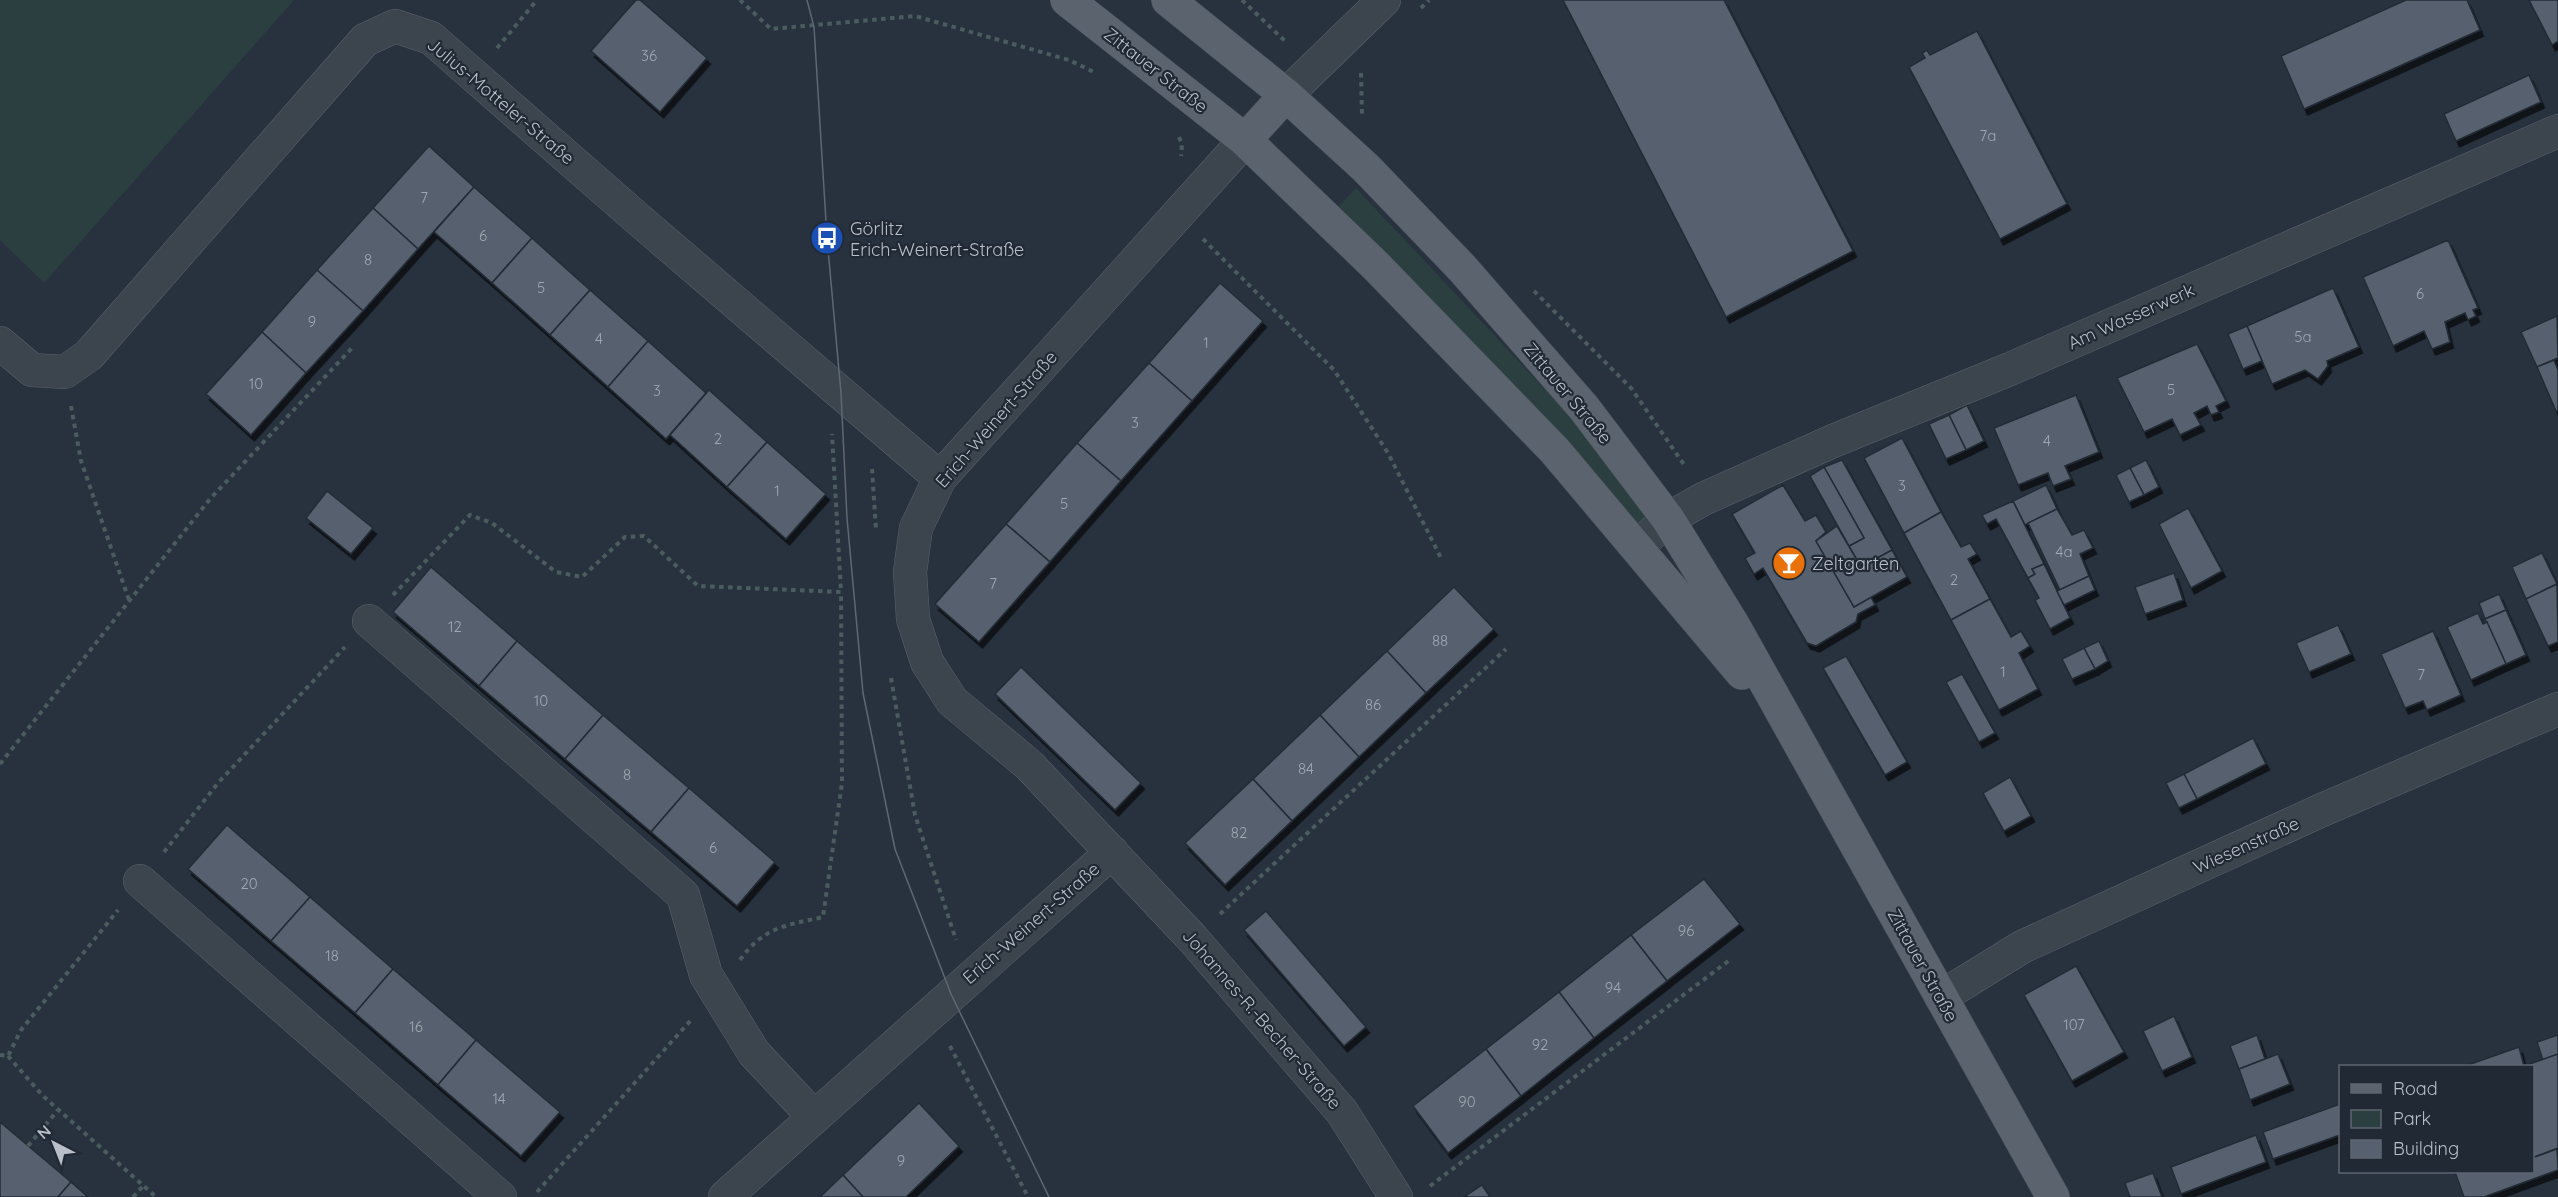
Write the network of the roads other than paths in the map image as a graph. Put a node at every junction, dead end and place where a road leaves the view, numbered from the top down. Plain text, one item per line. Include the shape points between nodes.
1 (1067, 0) edge
2 (1168, 0) edge
3 (1384, 0) edge
4 (1286, 95) junction
5 (2558, 131) edge
6 (1245, 140) junction
7 (0, 343) edge
8 (940, 478) junction
9 (1668, 519) junction
10 (1637, 547) junction
11 (369, 621) road end
12 (2558, 709) edge
13 (1794, 734) junction
14 (1112, 852) junction
15 (140, 882) road end
16 (1941, 997) junction
17 (814, 1117) junction
18 (1410, 1193) edge
19 (500, 1197) edge
20 (725, 1197) edge
21 (2053, 1197) edge

1 - 6 main road, Zittauer Straße
2 - 4 main road, Zittauer Straße
3 - 4 street
4 - 6 main road
4 - 9 main road, Zittauer Straße via 1366,168 1462,268 1584,408
5 - 9 street, Am Wasserwerk via 2010,369 1833,441 1703,499
6 - 8 street, Erich-Weinert-Straße
6 - 10 main road, Zittauer Straße via 1376,266 1555,451
7 - 8 street, Julius-Motteler-Straße via 32,370 64,372 89,355 365,40 395,26 431,38 475,74
8 - 14 street, Erich-Weinert-Straße via 916,528 910,572 913,619 927,662 952,701 1029,765
9 - 10 street, Am Wasserwerk
9 - 13 main road, Zittauer Straße
10 - 13 main road, Zittauer Straße
11 - 17 street via 683,895 706,975 754,1053
12 - 16 street, Wiesenstraße via 2322,810 2022,947
13 - 16 main road, Zittauer Straße
14 - 17 street, Erich-Weinert-Straße
14 - 18 street, Johannes-R.-Becher-Straße via 1193,939
15 - 19 street
16 - 21 main road, Zittauer Straße
17 - 20 street, Erich-Weinert-Straße

